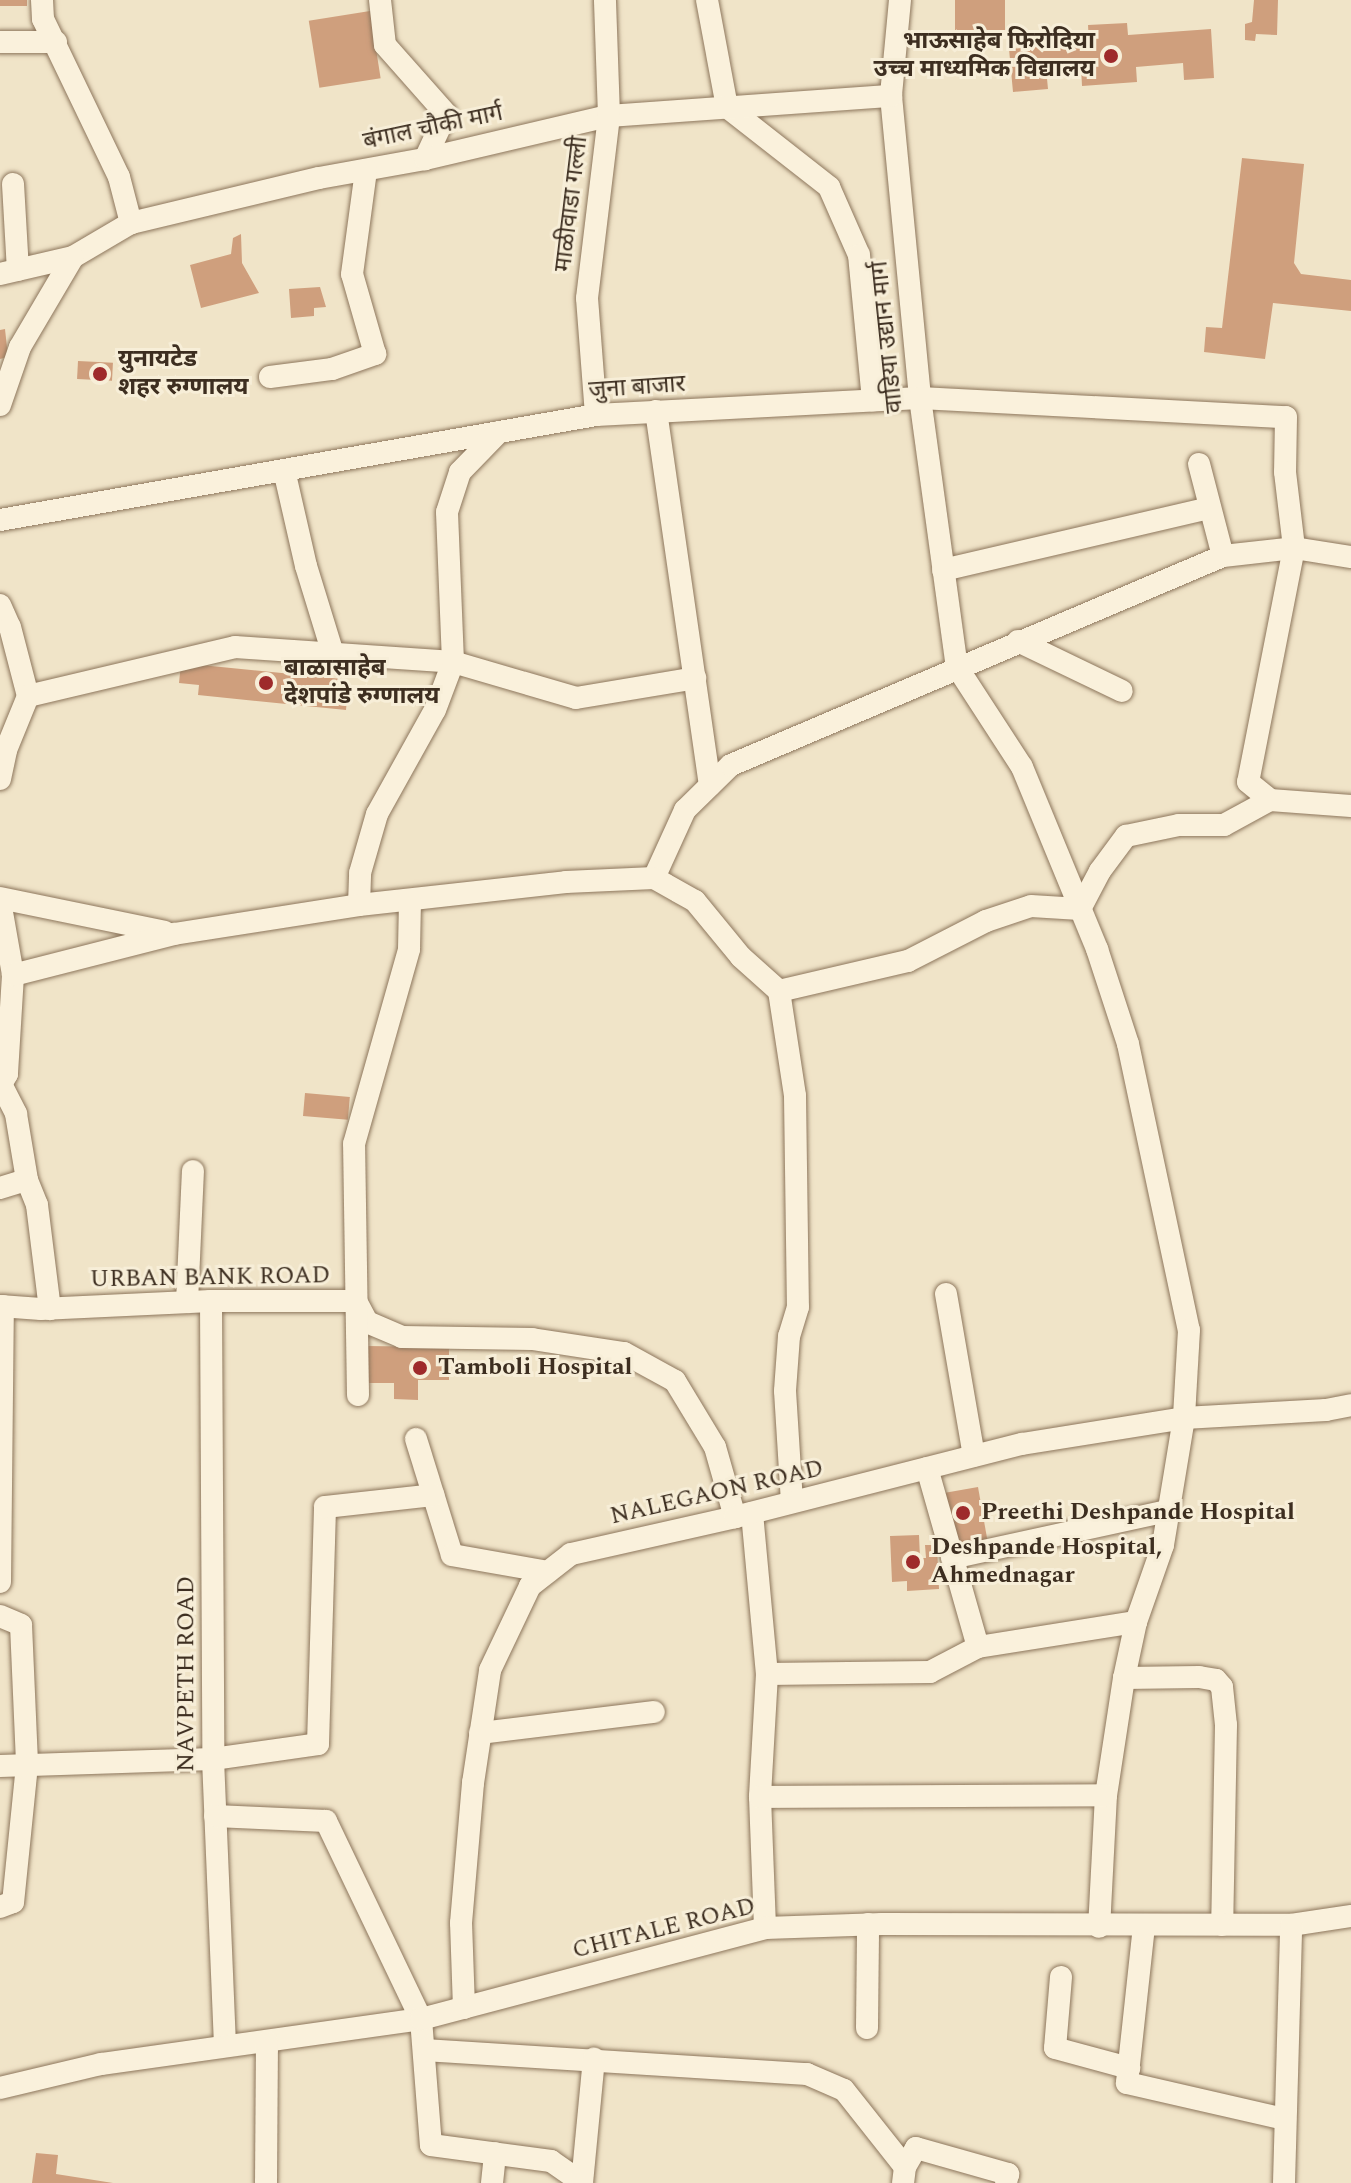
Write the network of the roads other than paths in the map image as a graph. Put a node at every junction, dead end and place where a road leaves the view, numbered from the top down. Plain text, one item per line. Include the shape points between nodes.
1 (42, 0) edge
2 (380, 0) edge
3 (605, 0) edge
4 (707, 0) edge
5 (900, 0) edge
6 (0, 42) edge
7 (56, 42) junction
8 (891, 96) junction
9 (727, 107) junction
10 (609, 116) junction
11 (425, 159) junction
12 (366, 170) junction
13 (13, 184) dead end
14 (131, 223) junction
15 (73, 257) junction
16 (9, 272) edge
17 (270, 377) dead end
18 (920, 398) junction
19 (873, 400) junction
20 (0, 405) edge
21 (656, 411) junction
22 (596, 415) junction
23 (499, 432) junction
24 (1199, 464) dead end
25 (284, 470) junction
26 (1210, 508) junction
27 (0, 520) edge
28 (1294, 548) junction
29 (1223, 556) junction
30 (1351, 557) edge
31 (943, 570) junction
32 (0, 605) edge
33 (1018, 641) junction
34 (333, 654) junction
35 (453, 662) junction
36 (957, 667) junction
37 (695, 678) junction
38 (1122, 691) dead end
39 (28, 696) junction
40 (0, 779) edge
41 (710, 785) junction
42 (1270, 800) junction
43 (1351, 806) edge
44 (654, 878) junction
45 (0, 900) edge
46 (410, 900) junction
47 (359, 905) junction
48 (1080, 909) junction
49 (174, 934) junction
50 (13, 975) junction
51 (779, 991) junction
52 (0, 1085) edge
53 (193, 1171) dead end
54 (27, 1180) junction
55 (0, 1188) edge
56 (946, 1294) dead end
57 (211, 1301) junction
58 (356, 1301) junction
59 (187, 1302) junction
60 (2, 1306) edge
61 (50, 1309) junction
62 (358, 1395) dead end
63 (1351, 1405) edge
64 (1184, 1418) junction
65 (416, 1439) dead end
66 (974, 1456) junction
67 (927, 1468) junction
68 (433, 1495) junction
69 (792, 1502) junction
70 (1168, 1511) junction
71 (744, 1515) junction
72 (952, 1558) junction
73 (548, 1572) junction
74 (0, 1582) edge
75 (0, 1616) edge
76 (1136, 1622) junction
77 (978, 1647) junction
78 (767, 1674) junction
79 (1124, 1678) junction
80 (654, 1712) dead end
81 (480, 1733) junction
82 (213, 1759) junction
83 (27, 1765) junction
84 (0, 1766) edge
85 (1106, 1795) junction
86 (760, 1797) junction
87 (215, 1816) junction
88 (0, 1907) edge
89 (1351, 1916) edge
90 (868, 1924) junction
91 (1222, 1925) junction
92 (1291, 1925) junction
93 (1144, 1926) junction
94 (1099, 1927) junction
95 (765, 1928) junction
96 (1061, 1977) dead end
97 (464, 2008) junction
98 (421, 2019) junction
99 (867, 2028) dead end
100 (267, 2042) junction
101 (225, 2046) junction
102 (424, 2050) junction
103 (594, 2059) junction
104 (1129, 2068) junction
105 (0, 2088) edge
106 (1284, 2119) junction
107 (495, 2153) junction
108 (904, 2175) edge
109 (266, 2183) edge
110 (492, 2183) edge
111 (582, 2183) edge
112 (1006, 2183) edge
113 (1284, 2183) edge

1 - 7 street via 43,19
2 - 11 street via 385,45 446,114
3 - 10 street, माळीवाडा गल्ली
4 - 9 street
5 - 8 street, वाडिया उद्यान मार्ग
6 - 7 street
7 - 14 street via 119,177
8 - 9 street, बंगाल चौकी मार्ग
8 - 18 street, वाडिया उद्यान मार्ग
9 - 10 street, बंगाल चौकी मार्ग
9 - 19 street via 829,187 859,255
10 - 11 street, बंगाल चौकी मार्ग
10 - 22 street, माळीवाडा गल्ली via 587,298
11 - 12 street, बंगाल चौकी मार्ग
12 - 14 street, बंगाल चौकी मार्ग
12 - 17 street via 352,274 375,354 332,369
13 - 16 street
14 - 15 street, बंगाल चौकी मार्ग
15 - 16 street, बंगाल चौकी मार्ग
15 - 20 street via 20,347
18 - 19 street, जुना बाजार
18 - 28 street, जुना बाजार via 1286,417 1285,472
18 - 31 street, वाडिया उद्यान मार्ग
19 - 21 street, जुना बाजार
21 - 22 street, जुना बाजार
21 - 37 street
22 - 23 street, जुना बाजार
23 - 25 street, जुना बाजार
23 - 35 street via 460,472 447,512
24 - 26 street
25 - 27 street, जुना बाजार
25 - 34 street
26 - 29 street
26 - 31 street
28 - 29 street
28 - 30 street
28 - 42 street via 1248,782
29 - 33 street
31 - 36 street, वाडिया उद्यान मार्ग
32 - 39 street
33 - 36 street
33 - 38 street
34 - 35 street
34 - 39 street via 235,647
35 - 37 street via 576,698
35 - 47 street via 435,710 377,814 360,873
36 - 41 street via 731,765
36 - 48 street via 1022,767
37 - 41 street
39 - 40 street
41 - 44 street via 685,810
42 - 43 street
42 - 48 street via 1224,825 1179,825 1126,836
44 - 46 street
44 - 51 street via 695,901 741,957
45 - 49 street
45 - 50 street
46 - 47 street
46 - 58 street via 409,949 354,1144
47 - 49 street
48 - 51 street via 1031,906 986,921 908,961
48 - 64 street via 1128,1044 1189,1330
49 - 50 street
50 - 52 street via 7,1074
51 - 69 street via 795,1096 798,1307 789,1336 785,1391
52 - 54 street via 16,1114
53 - 59 street
54 - 55 street
54 - 61 street via 37,1205
56 - 66 street
57 - 58 street, URBAN BANK ROAD
57 - 59 street, URBAN BANK ROAD
57 - 82 street, NAVPETH ROAD
58 - 62 street
58 - 71 street, URBAN BANK ROAD via 367,1322 402,1337 532,1339 624,1353 675,1381 715,1447
59 - 61 street, URBAN BANK ROAD
60 - 61 street, URBAN BANK ROAD
60 - 74 street
63 - 64 street, NALEGAON ROAD
64 - 66 street, NALEGAON ROAD
64 - 70 street
65 - 68 street
66 - 67 street, NALEGAON ROAD
67 - 69 street, NALEGAON ROAD
67 - 72 street
68 - 73 street via 452,1555
68 - 82 street via 325,1507 318,1744
69 - 71 street, NALEGAON ROAD
70 - 72 street
70 - 76 street via 1163,1545
71 - 73 street, NALEGAON ROAD via 571,1554
71 - 78 street, URBAN BANK ROAD
72 - 77 street
73 - 81 street, NALEGAON ROAD via 530,1586 490,1670
75 - 83 street via 21,1625
76 - 77 street
76 - 79 street
77 - 78 street via 930,1672
78 - 86 street, URBAN BANK ROAD
79 - 85 street
79 - 91 street via 1199,1677 1216,1680 1222,1687
80 - 81 street
81 - 97 street, NALEGAON ROAD via 461,1923
82 - 83 street
82 - 87 street, NAVPETH ROAD
83 - 84 street
83 - 88 street via 13,1902
85 - 86 street
85 - 94 street
86 - 95 street, URBAN BANK ROAD
87 - 98 street via 326,1821
87 - 101 street, NAVPETH ROAD
89 - 92 street, CHITALE ROAD
90 - 94 street, CHITALE ROAD
90 - 95 street, CHITALE ROAD
90 - 99 street
91 - 92 street, CHITALE ROAD
91 - 93 street, CHITALE ROAD
92 - 106 street
93 - 94 street, CHITALE ROAD
93 - 104 street
95 - 97 street, CHITALE ROAD
96 - 104 street via 1055,2048
97 - 98 street, CHITALE ROAD
98 - 100 street, CHITALE ROAD
98 - 102 street
100 - 101 street, CHITALE ROAD
100 - 109 street
101 - 105 street, CHITALE ROAD via 101,2064
102 - 103 street
102 - 107 street via 431,2145
103 - 108 street via 807,2074 844,2090
103 - 111 street
104 - 106 street via 1127,2083
106 - 113 street
107 - 110 street
107 - 111 street via 551,2161
108 - 112 street via 916,2148 1008,2174

